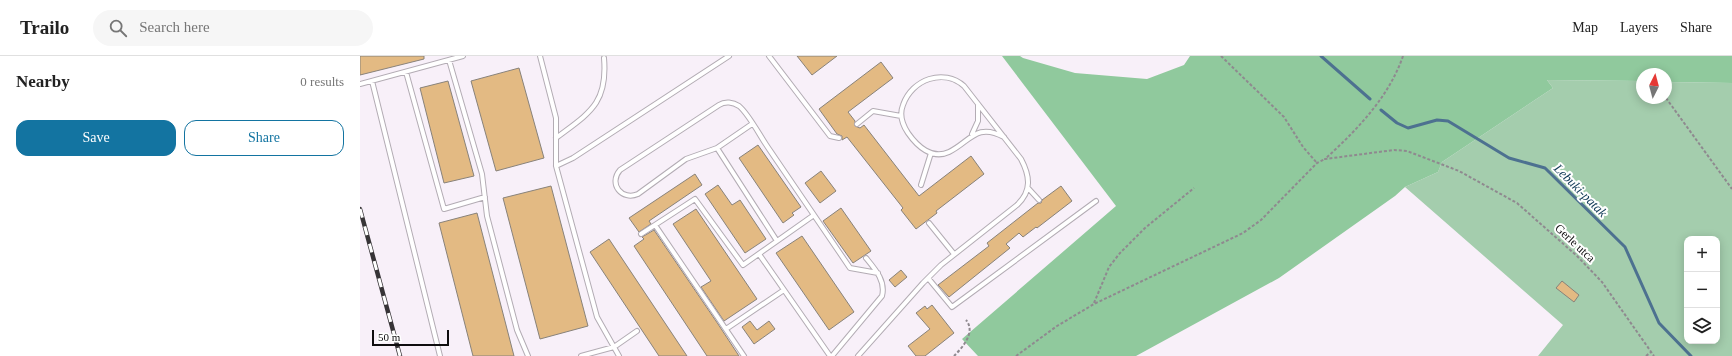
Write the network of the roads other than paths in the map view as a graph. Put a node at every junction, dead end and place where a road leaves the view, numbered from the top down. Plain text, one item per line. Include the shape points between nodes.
1 (463, 56) edge
2 (540, 56) edge
3 (729, 56) edge
4 (769, 56) edge
5 (604, 58) dead end
6 (449, 60) junction
7 (406, 72) junction
8 (372, 81) junction
9 (360, 84) edge
10 (978, 104) junction
11 (901, 116) junction
12 (752, 124) junction
13 (857, 124) dead end
14 (970, 136) junction
15 (1004, 137) junction
16 (556, 138) junction
17 (838, 138) dead end
18 (717, 148) junction
19 (931, 153) junction
20 (556, 166) junction
21 (921, 185) dead end
22 (1028, 188) junction
23 (485, 197) junction
24 (1039, 200) dead end
25 (1096, 201) dead end
26 (814, 215) junction
27 (929, 223) dead end
28 (655, 225) junction
29 (641, 234) dead end
30 (777, 240) junction
31 (759, 254) junction
32 (954, 254) junction
33 (866, 258) dead end
34 (878, 273) junction
35 (928, 278) junction
36 (784, 290) junction
37 (726, 329) junction
38 (637, 331) dead end
39 (614, 347) junction
40 (440, 356) edge
41 (528, 356) edge
42 (581, 356) edge
43 (619, 356) edge
44 (744, 356) edge
45 (831, 356) edge
46 (858, 356) edge

1 - 6 lane
2 - 16 lane via 556,118
3 - 20 lane via 573,158
4 - 17 lane via 830,136
5 - 16 lane via 605,83 597,102 587,115
6 - 7 lane
6 - 23 lane via 482,174
7 - 8 lane
7 - 23 lane via 444,209
8 - 9 lane
8 - 40 lane
10 - 11 lane via 958,80 944,76 932,77 909,92
10 - 14 lane via 978,121 975,131
10 - 15 lane
11 - 13 lane via 873,111
11 - 19 lane via 908,134 920,147
12 - 18 lane
12 - 18 lane via 737,105 726,102 719,104 620,170 614,180 616,187 622,194 635,196 686,159
12 - 26 lane
14 - 15 lane via 988,132
14 - 19 lane via 949,152
15 - 22 lane via 1026,167
16 - 20 lane
18 - 30 lane
19 - 21 lane
20 - 39 lane via 594,308 599,323
22 - 24 lane
22 - 32 lane via 1023,200
23 - 41 lane via 487,216 518,330
25 - 35 lane via 952,308
26 - 30 lane
26 - 34 lane via 850,268
27 - 32 lane
28 - 29 lane
28 - 31 lane via 695,199 743,265
28 - 37 lane
30 - 31 lane
31 - 36 lane
32 - 35 lane
33 - 34 lane
34 - 45 lane via 883,287 880,300
35 - 46 lane
36 - 37 lane
36 - 45 lane
37 - 44 lane
38 - 39 lane
39 - 42 lane
39 - 43 lane

